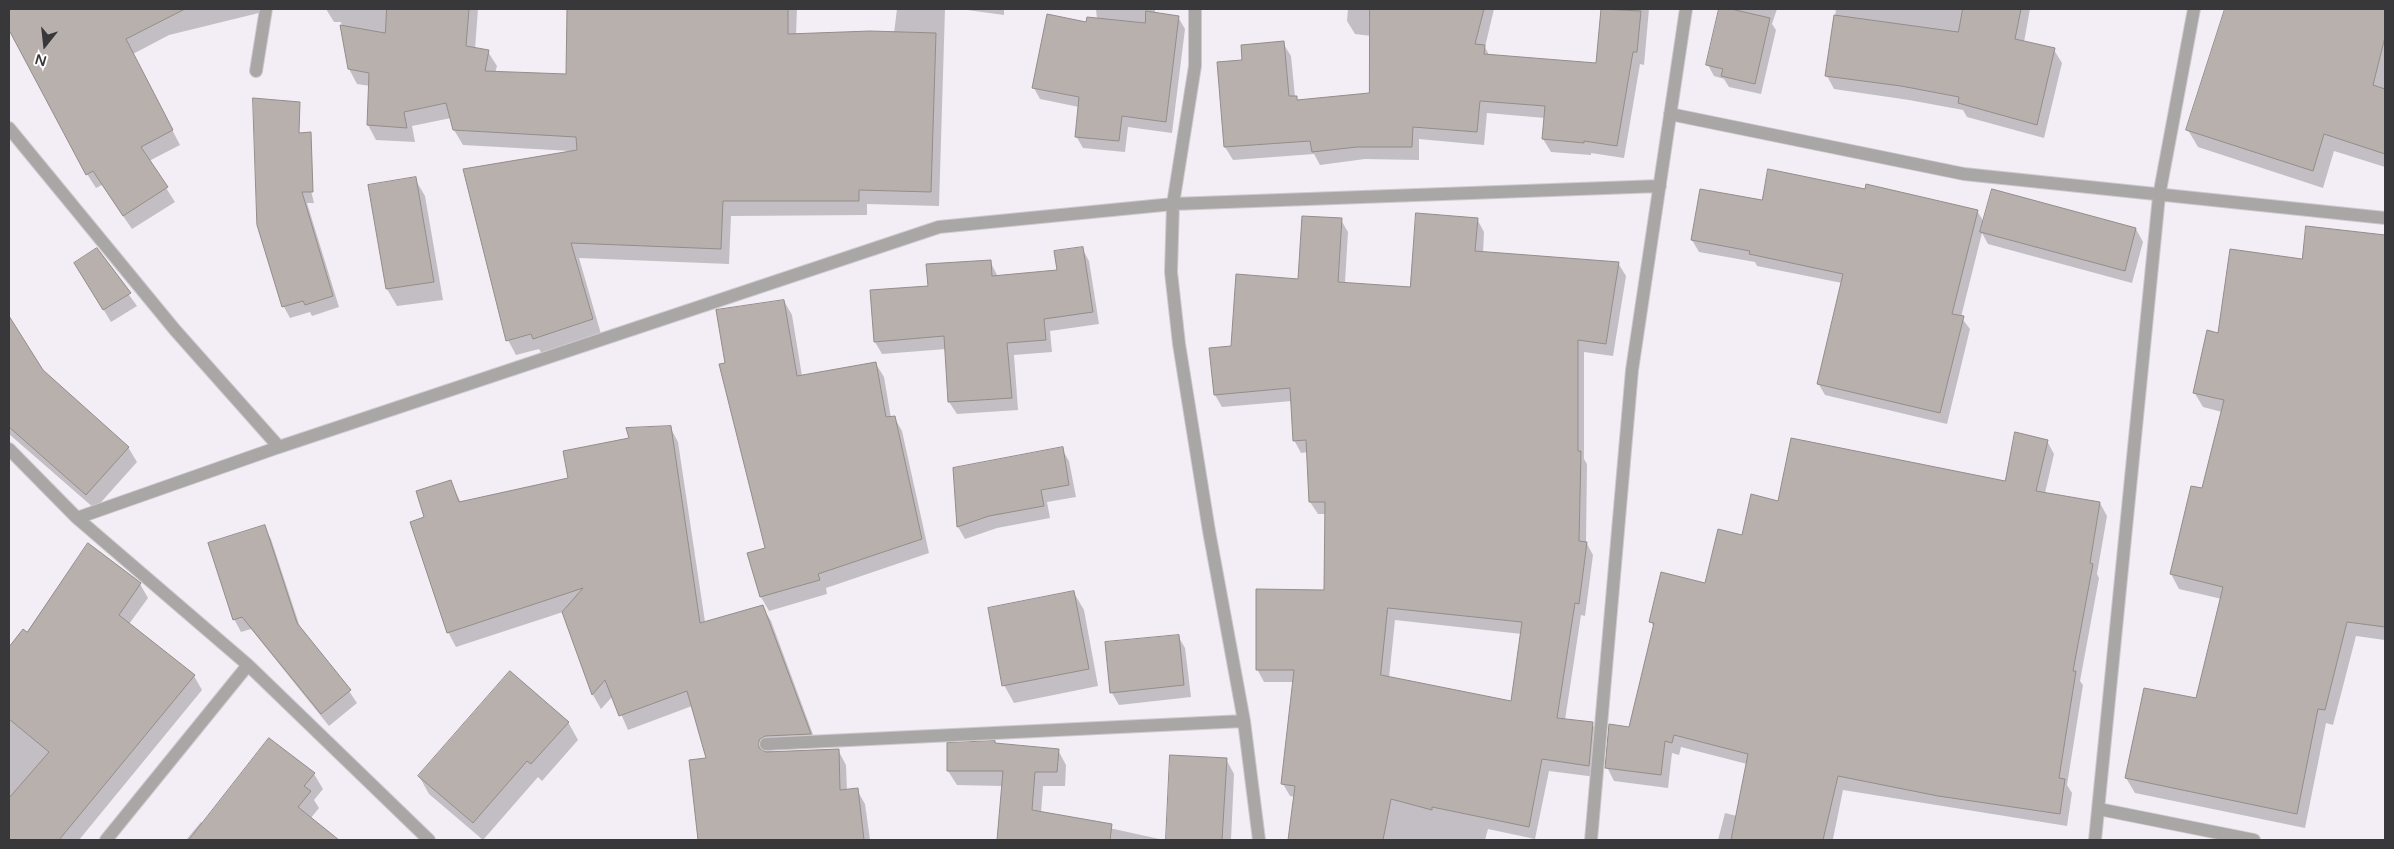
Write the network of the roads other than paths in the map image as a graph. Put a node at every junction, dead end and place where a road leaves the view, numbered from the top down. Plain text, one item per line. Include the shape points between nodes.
1 (266, 9) edge
2 (1195, 9) edge
3 (1686, 9) edge
4 (2194, 9) edge
5 (256, 71) dead end
6 (1670, 114) junction
7 (9, 128) edge
8 (1660, 186) junction
9 (2159, 196) junction
10 (1173, 204) junction
11 (2385, 218) edge
12 (279, 447) junction
13 (9, 449) edge
14 (77, 518) junction
15 (248, 665) junction
16 (1244, 720) junction
17 (766, 744) dead end
18 (2099, 810) junction
19 (106, 840) edge
20 (429, 840) edge
21 (1259, 840) edge
22 (1591, 840) edge
23 (2095, 840) edge
24 (2254, 840) edge

1 - 5 street
2 - 10 street via 1195,66
3 - 6 street
4 - 9 street
6 - 8 street
6 - 9 street via 1964,174
7 - 12 street via 175,330
8 - 10 street
8 - 22 street via 1632,370
9 - 11 street
9 - 18 street
10 - 12 street via 939,227
10 - 16 street via 1171,272 1179,344
12 - 14 street
13 - 14 street
14 - 15 street
15 - 19 street
15 - 20 street
16 - 17 street
16 - 21 street
18 - 23 street
18 - 24 street

